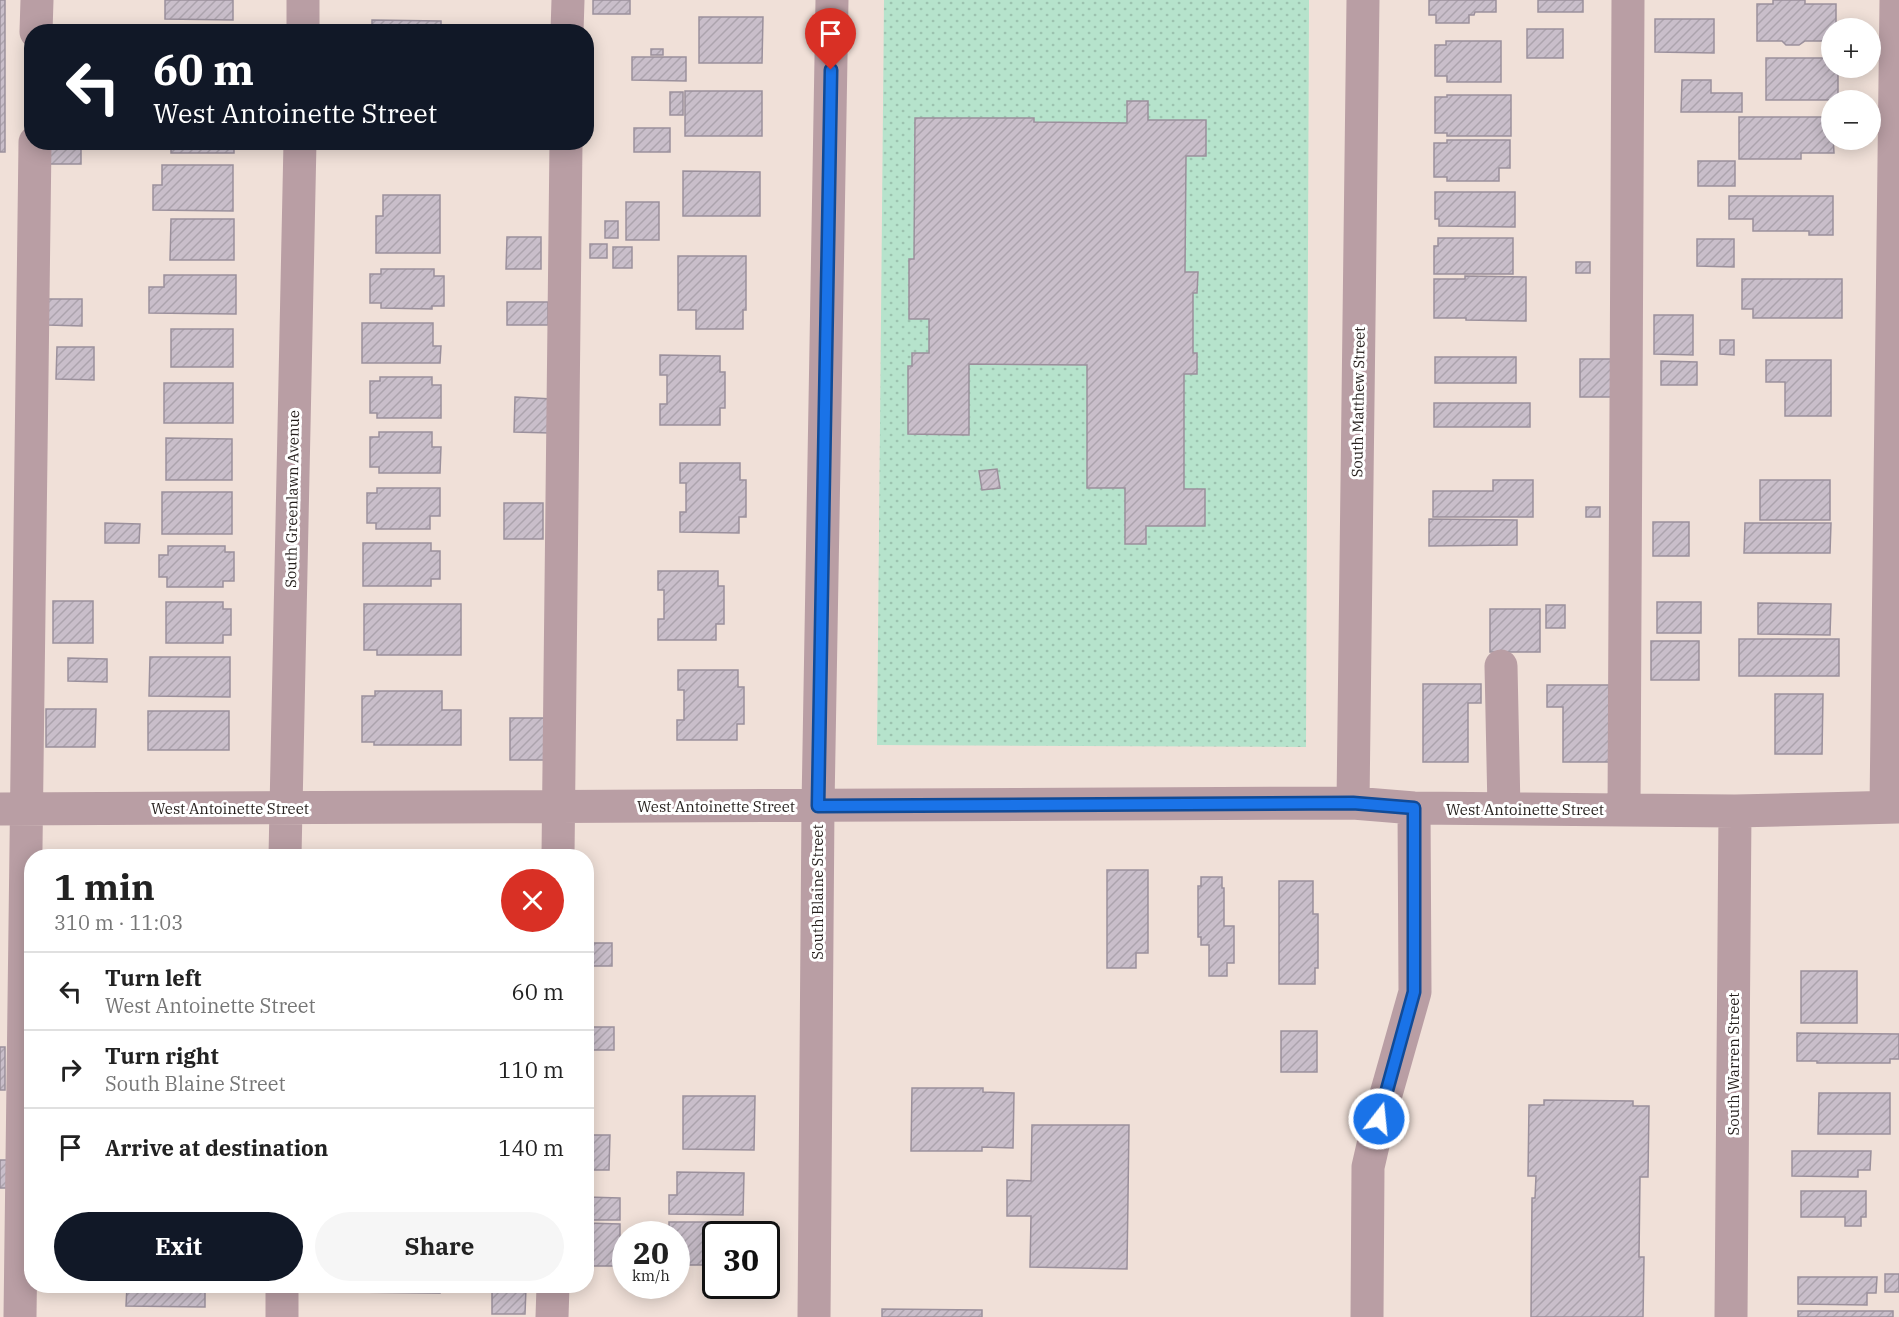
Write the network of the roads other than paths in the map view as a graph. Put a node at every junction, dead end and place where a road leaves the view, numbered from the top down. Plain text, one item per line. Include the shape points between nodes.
1 (37, 0) edge
2 (303, 0) edge
3 (568, 0) edge
4 (832, 0) edge
5 (1363, 0) edge
6 (1628, 0) edge
7 (1896, 0) edge
8 (36, 24) edge
9 (303, 24) edge
10 (567, 24) edge
11 (35, 150) edge
12 (300, 150) edge
13 (566, 150) edge
14 (1501, 666) dead end
15 (1353, 803) junction
16 (818, 806) junction
17 (558, 807) junction
18 (1893, 807) edge
19 (13, 808) edge
20 (286, 808) junction
21 (1414, 808) junction
22 (1504, 809) junction
23 (1624, 810) junction
24 (1735, 811) junction
25 (285, 849) edge
26 (558, 849) edge
27 (282, 1293) edge
28 (553, 1293) edge
29 (20, 1317) edge
30 (282, 1317) edge
31 (552, 1317) edge
32 (814, 1317) edge
33 (1367, 1317) edge
34 (1731, 1317) edge

1 - 8 street
2 - 9 street
3 - 10 street
4 - 16 street, South Blaine Street
5 - 15 street, South Matthew Street
6 - 23 street
7 - 18 street
11 - 19 street
12 - 20 street, South Greenlawn Avenue
13 - 17 street
14 - 22 street
15 - 16 street, West Antoinette Street
15 - 21 street, West Antoinette Street
16 - 17 street, West Antoinette Street
16 - 32 street, South Blaine Street
17 - 20 street, West Antoinette Street
17 - 26 street
18 - 24 street, West Antoinette Street
19 - 20 street, West Antoinette Street
19 - 29 street
20 - 25 street, South Greenlawn Avenue
21 - 22 street, West Antoinette Street
21 - 33 street via 1414,992 1368,1167
22 - 23 street, West Antoinette Street
23 - 24 street, West Antoinette Street
24 - 34 street, South Warren Street
27 - 30 street
28 - 31 street

